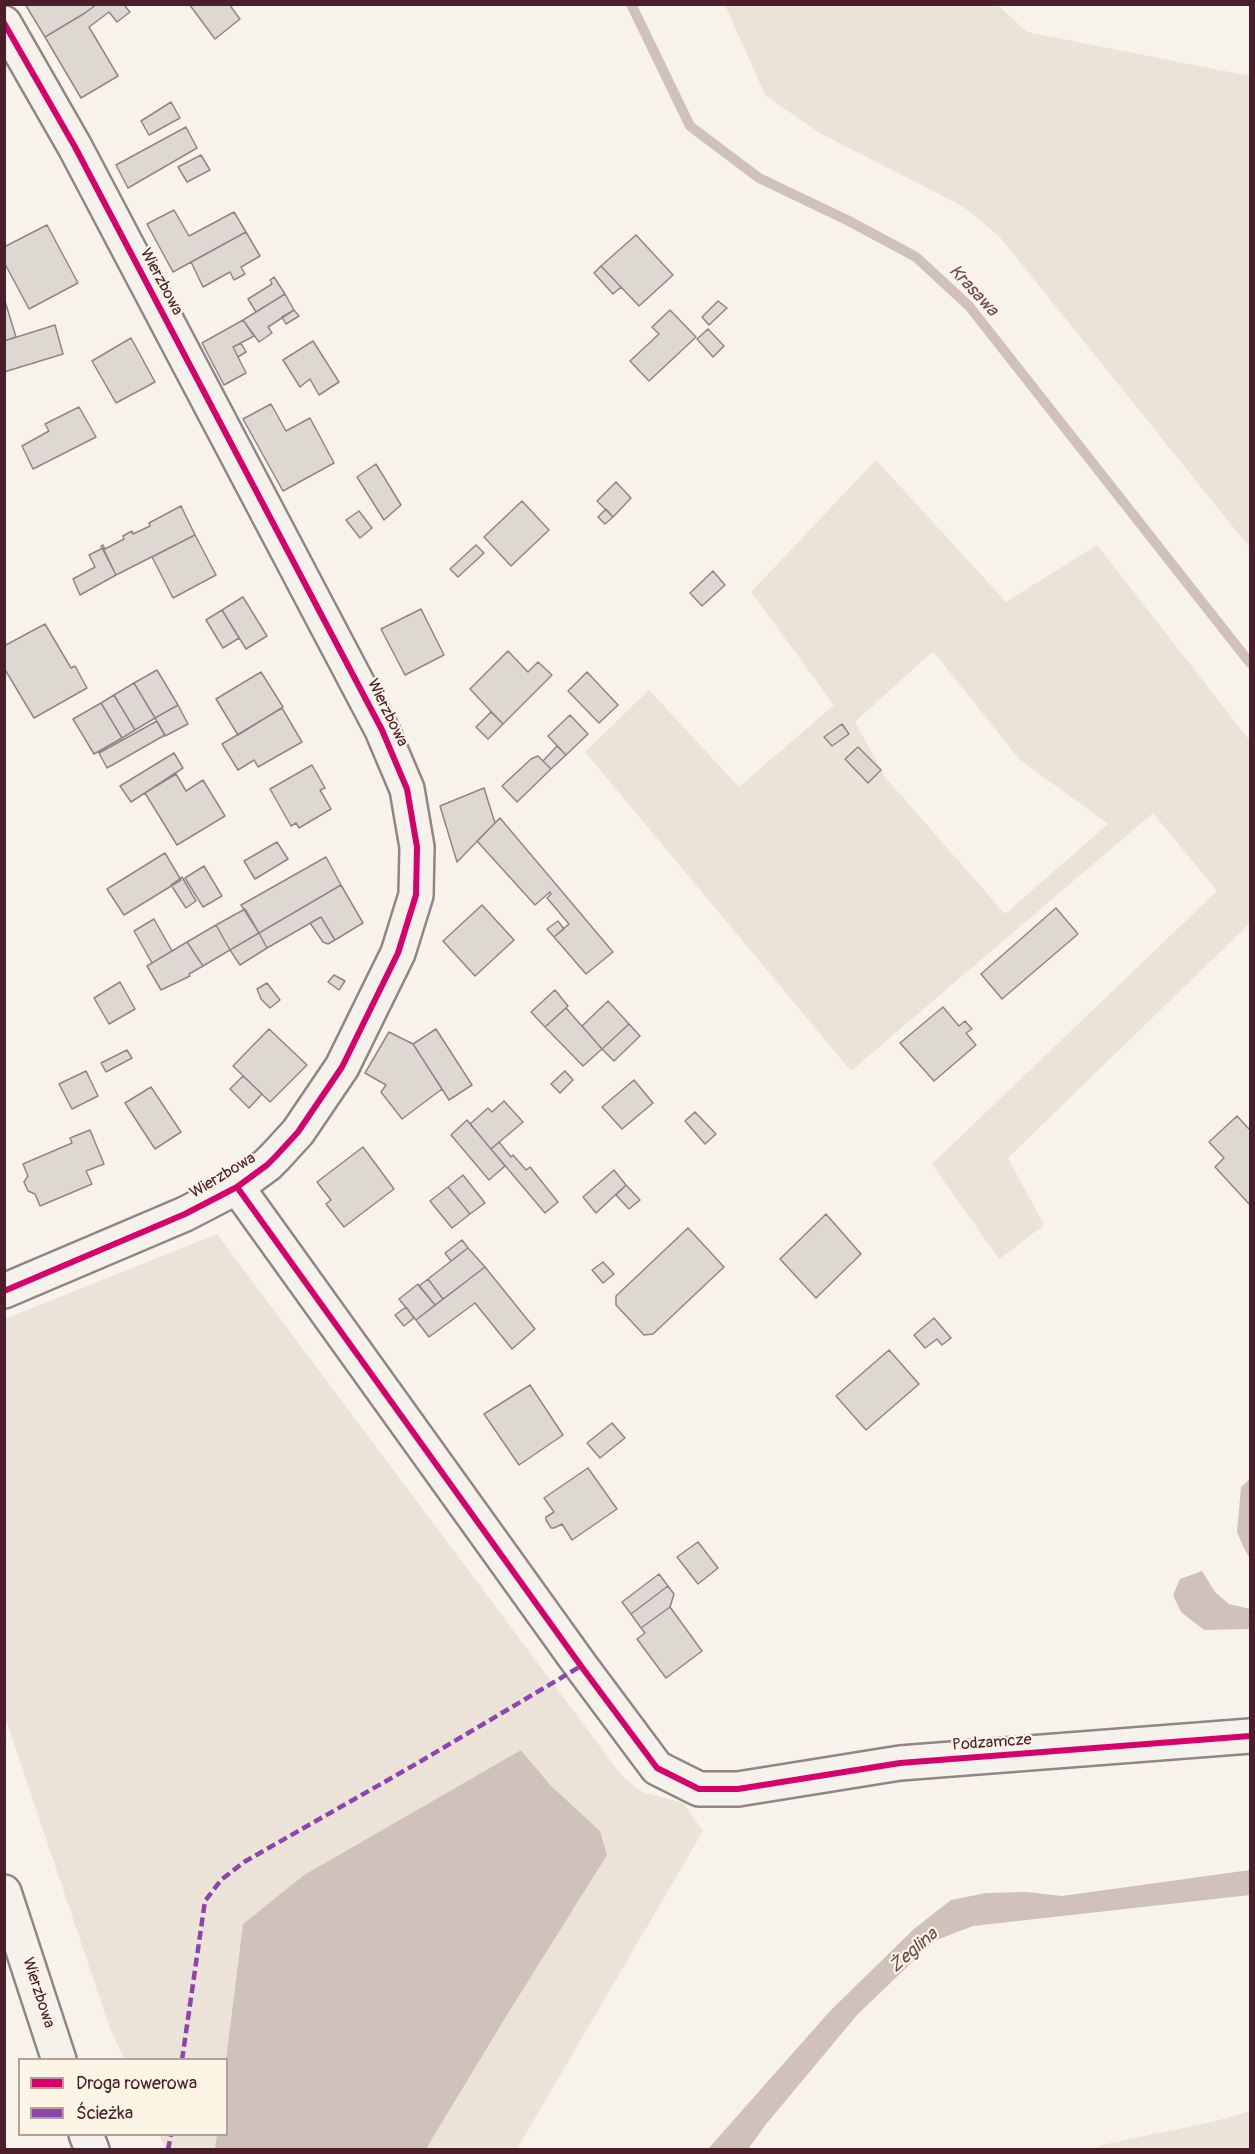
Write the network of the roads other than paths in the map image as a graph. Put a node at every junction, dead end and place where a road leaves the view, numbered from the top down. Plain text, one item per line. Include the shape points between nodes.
1 (4, 23) edge
2 (237, 1187) junction
3 (4, 1291) edge
4 (1251, 1736) edge
5 (4, 1892) edge
6 (59, 2058) edge

1 - 2 street, Wierzbowa via 75,147 376,719 408,789 417,847 416,895 398,953 342,1067 298,1132 267,1165
2 - 3 street, Wierzbowa via 185,1214
2 - 4 street, Podzamcze via 657,1768 699,1789 738,1789 900,1763
5 - 6 street, Wierzbowa

